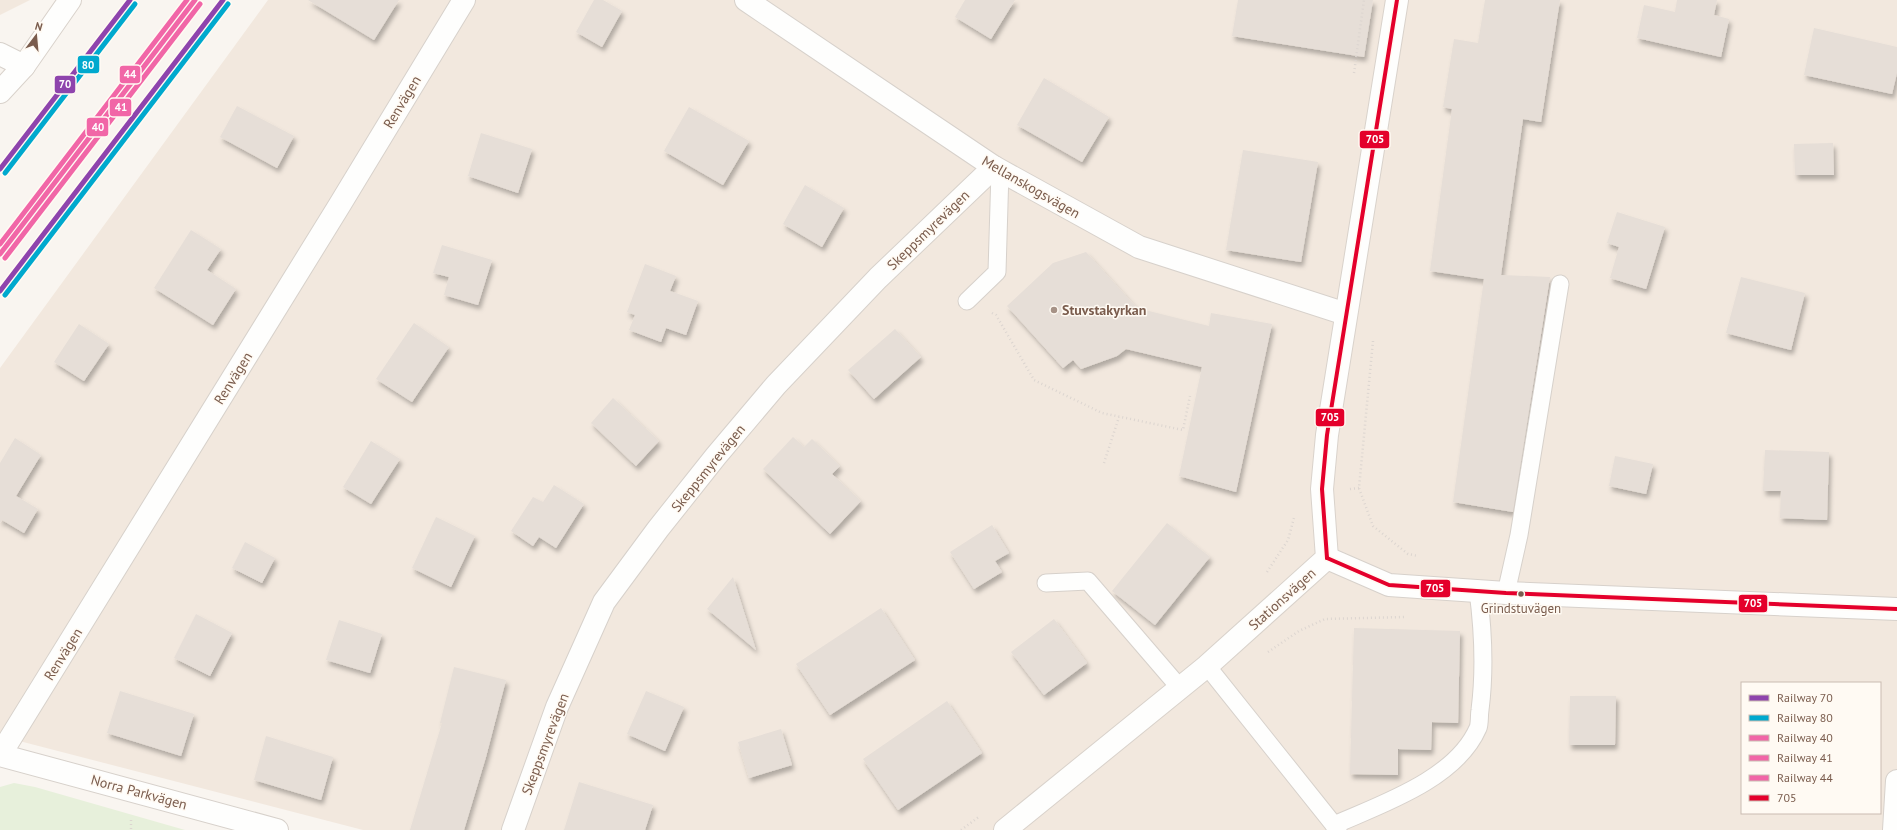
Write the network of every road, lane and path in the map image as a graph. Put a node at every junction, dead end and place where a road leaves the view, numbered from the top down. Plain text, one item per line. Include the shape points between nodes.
1 (70, 0) edge
2 (464, 0) edge
3 (746, 0) edge
4 (1397, 0) edge
5 (0, 54) edge
6 (24, 66) junction
7 (0, 92) edge
8 (997, 169) junction
9 (1560, 284) dead end
10 (966, 301) joint
11 (1346, 314) junction
12 (1374, 333) dead end
13 (1190, 396) dead end
14 (1119, 417) junction
15 (1104, 463) dead end
16 (1327, 558) junction
17 (1423, 558) dead end
18 (1046, 583) dead end
19 (1478, 591) junction
20 (1506, 593) junction
21 (1897, 609) edge
22 (1208, 666) junction
23 (1180, 688) junction
24 (0, 755) edge
25 (1897, 781) edge
26 (1336, 828) edge
27 (277, 830) edge
28 (513, 830) edge
29 (1005, 830) edge
30 (1894, 830) edge

1 - 6 street
2 - 24 street, Renvägen
3 - 8 street, Mellanskogsvägen
4 - 11 street, Stationsvägen
5 - 6 street
6 - 7 street
8 - 10 lane via 997,272
8 - 11 street, Mellanskogsvägen via 1139,247
8 - 28 street, Skeppsmyrevägen via 878,278 776,385 716,456 604,602 557,707
9 - 20 lane via 1519,535
10 - 14 path via 996,315 1034,380 1102,414
11 - 16 street, Stationsvägen via 1327,435 1322,489
12 - 17 path via 1359,488 1373,526 1408,554
13 - 14 path via 1183,430
14 - 15 path
16 - 19 street via 1389,585
16 - 22 street, Stationsvägen
18 - 23 lane via 1088,581
19 - 20 street
19 - 26 lane via 1481,617 1482,697 1478,727 1463,752 1438,773
20 - 21 street
22 - 23 street, Stationsvägen
22 - 26 lane
23 - 29 street, Stationsvägen
24 - 27 street, Norra Parkvägen
25 - 30 street

